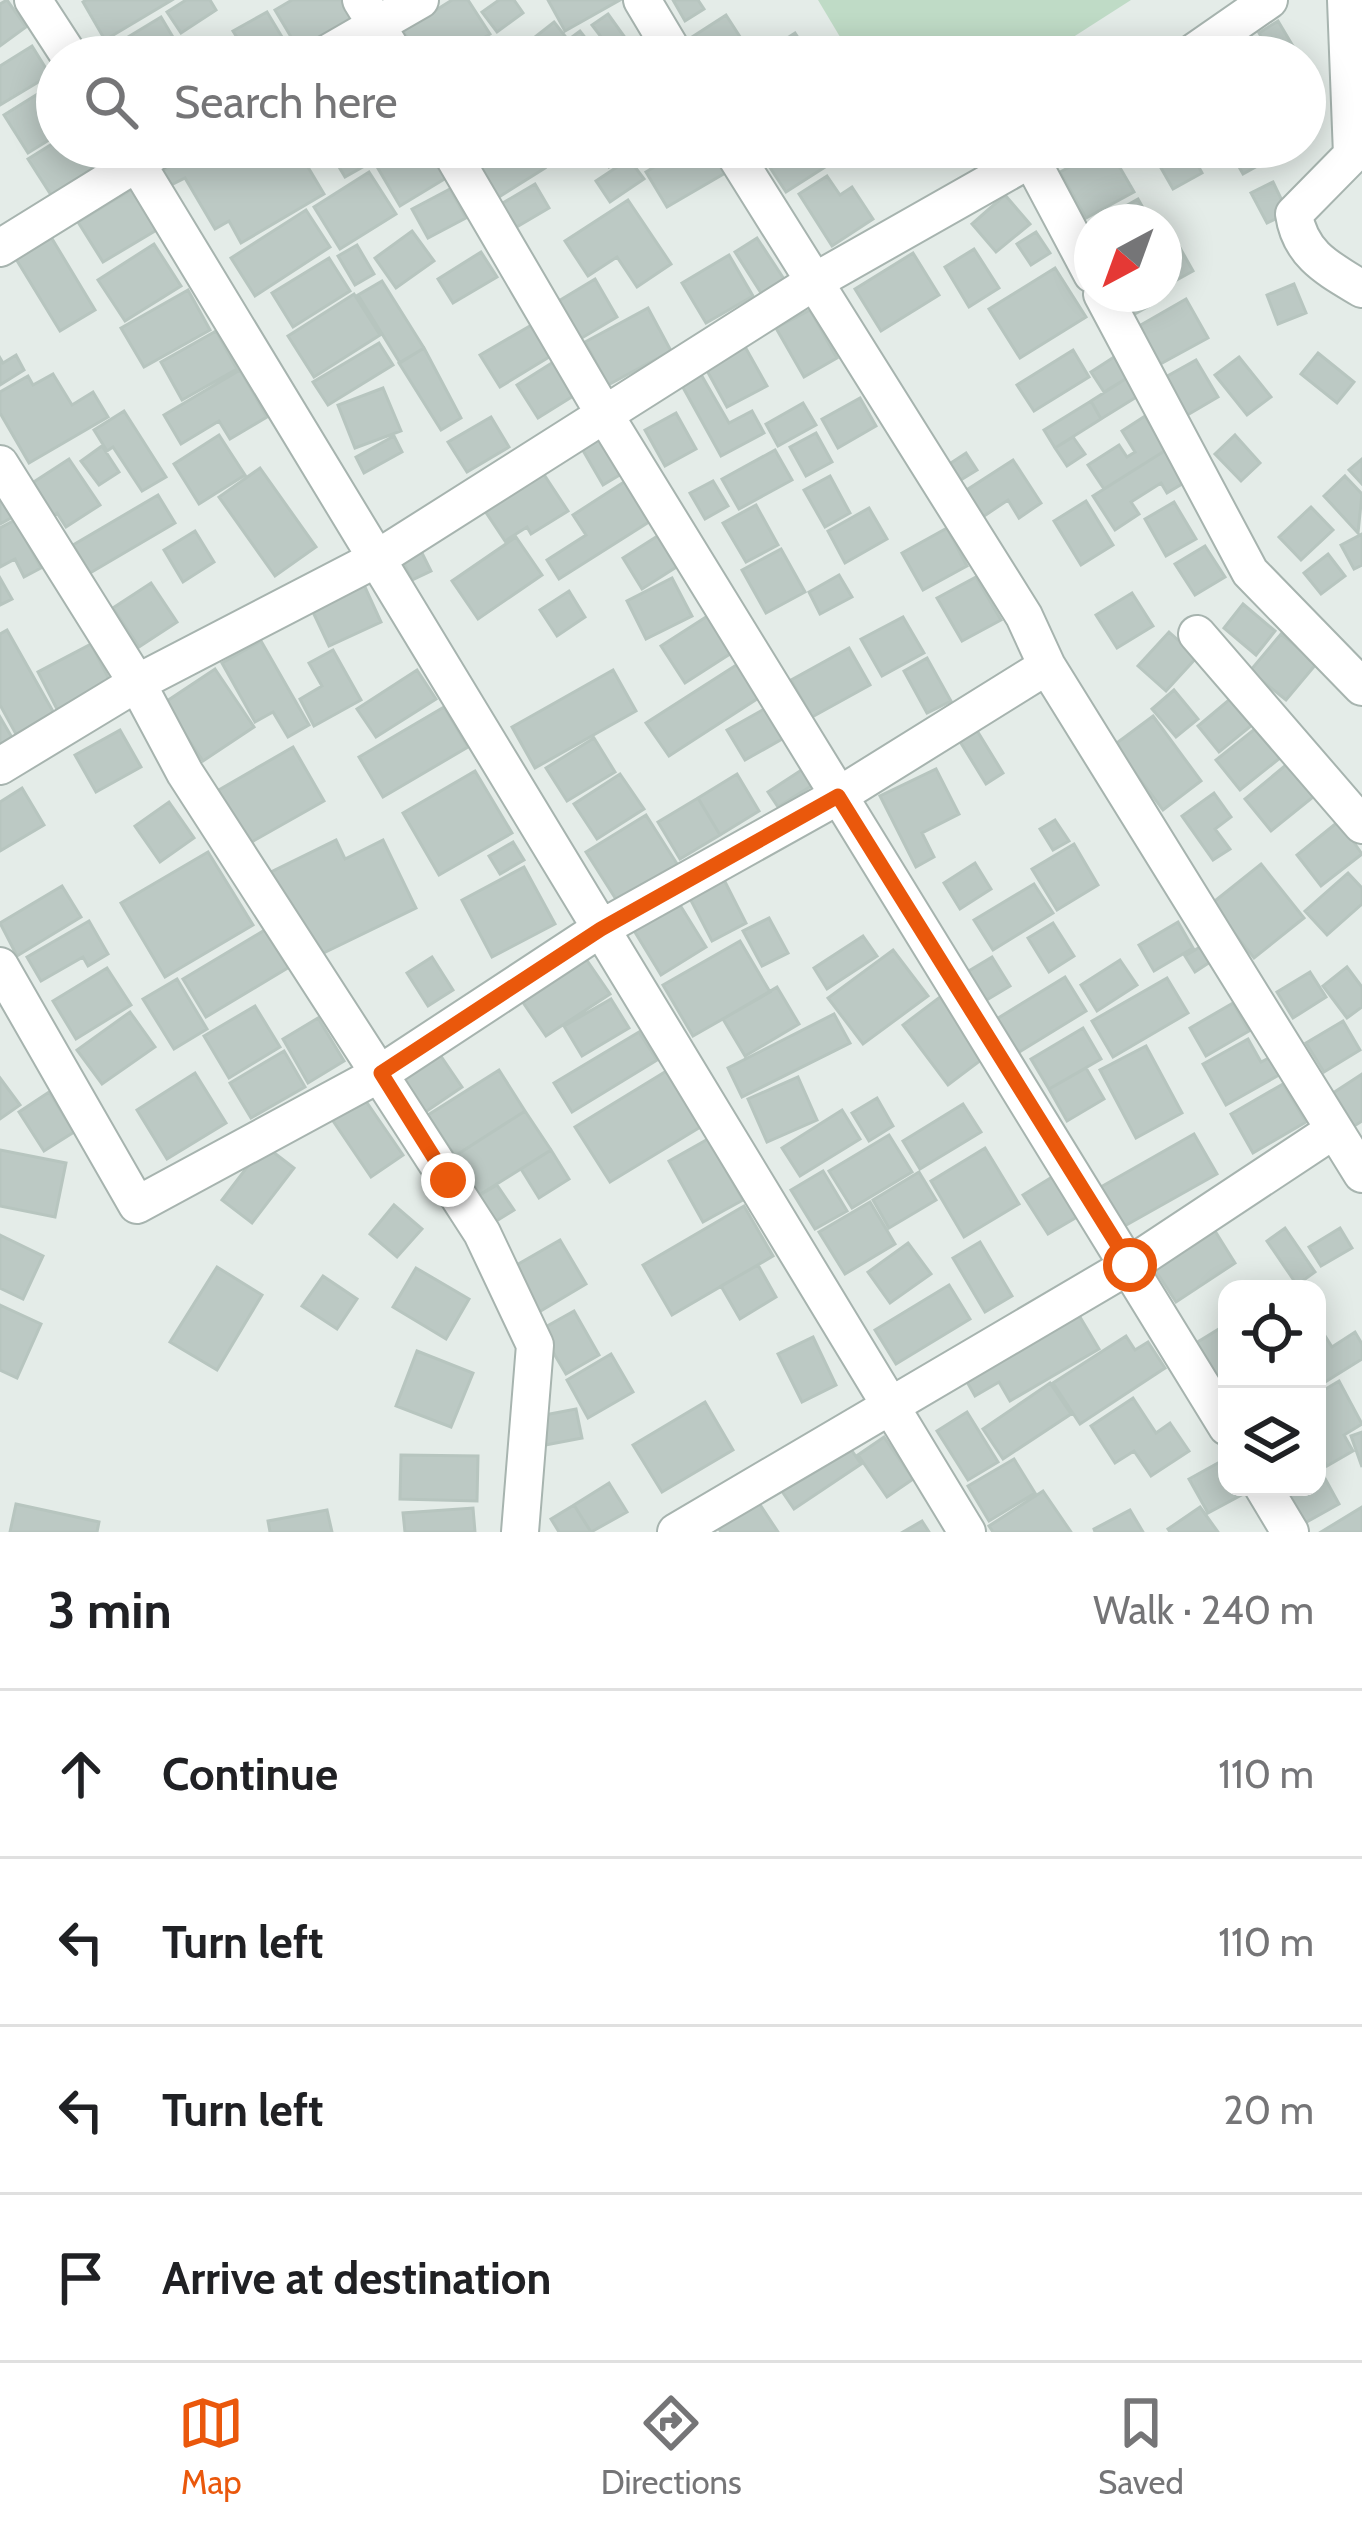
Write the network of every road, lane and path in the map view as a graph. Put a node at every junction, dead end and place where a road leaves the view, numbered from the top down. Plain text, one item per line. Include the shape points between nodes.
1 (33, 0) edge
2 (420, 0) edge
3 (642, 0) edge
4 (1269, 0) edge
5 (1346, 0) edge
6 (369, 12) edge
7 (56, 36) edge
8 (343, 36) edge
9 (663, 36) edge
10 (1217, 36) edge
11 (118, 168) edge
12 (151, 168) edge
13 (460, 168) edge
14 (743, 168) edge
15 (1017, 168) edge
16 (1048, 168) edge
17 (1074, 231) edge
18 (0, 248) edge
19 (812, 283) junction
20 (1362, 289) edge
21 (1112, 312) edge
22 (603, 412) junction
23 (0, 464) edge
24 (378, 558) junction
25 (1197, 634) dead end
26 (1047, 666) junction
27 (137, 683) junction
28 (1362, 687) edge
29 (0, 766) edge
30 (838, 796) junction
31 (1362, 825) edge
32 (601, 929) junction
33 (0, 966) edge
34 (381, 1073) junction
35 (1334, 1130) junction
36 (1362, 1174) edge
37 (1130, 1265) junction
38 (896, 1406) junction
39 (1218, 1412) edge
40 (1268, 1496) edge
41 (520, 1532) edge
42 (676, 1532) edge
43 (967, 1532) edge
44 (1290, 1532) edge

1 - 7 street
2 - 6 street
3 - 9 street
4 - 10 street
5 - 20 street via 1352,154 1294,214 1297,237 1317,262
6 - 8 street
11 - 18 street
12 - 24 street
13 - 22 street
14 - 19 street
15 - 19 street
16 - 17 street
19 - 22 street
19 - 26 street via 1024,616
21 - 28 street via 1250,572
22 - 24 street
22 - 30 street
23 - 27 street
24 - 27 street
24 - 32 street
25 - 31 street
26 - 30 street
26 - 35 street
27 - 29 street
27 - 34 street via 185,773
30 - 32 street
30 - 37 street
32 - 34 street
32 - 38 street
33 - 34 street via 137,1205
34 - 41 street via 482,1233 535,1345
35 - 36 street
35 - 37 street
37 - 38 street
37 - 39 street
38 - 42 street
38 - 43 street
40 - 44 street

